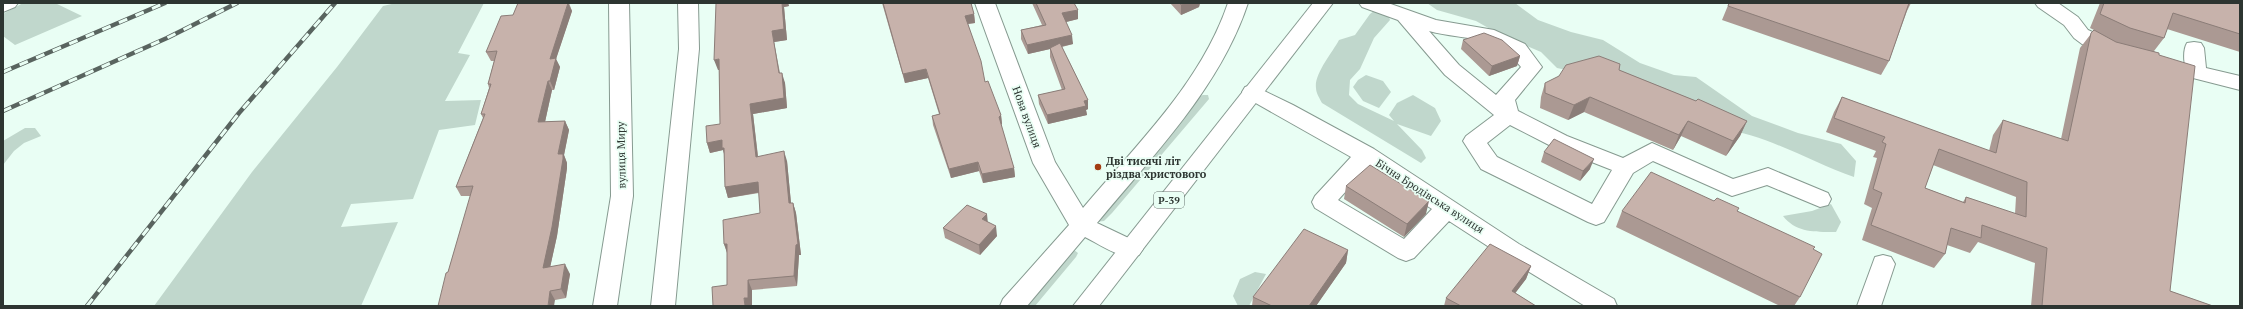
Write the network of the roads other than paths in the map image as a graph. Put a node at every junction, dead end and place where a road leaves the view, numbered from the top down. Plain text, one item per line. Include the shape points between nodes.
1 (8, 3) edge
2 (619, 3) edge
3 (688, 3) edge
4 (985, 3) edge
5 (1238, 3) edge
6 (1323, 3) edge
7 (1369, 3) edge
8 (2045, 3) edge
9 (3, 6) edge
10 (1405, 16) junction
11 (2194, 48) dead end
12 (2134, 56) edge
13 (2176, 67) edge
14 (2196, 72) junction
15 (2240, 83) edge
16 (1256, 88) junction
17 (1508, 115) junction
18 (1366, 155) junction
19 (1625, 167) junction
20 (1820, 200) dead end
21 (1448, 207) junction
22 (1081, 224) junction
23 (1131, 249) junction
24 (1883, 264) dead end
25 (605, 306) edge
26 (663, 306) edge
27 (1012, 306) edge
28 (1085, 306) edge
29 (1605, 306) edge
30 (1869, 306) edge

1 - 9 street
2 - 25 street, вулиця Миру via 622,196
3 - 26 street via 689,49
4 - 22 street, Нова вулиця via 1044,163
5 - 22 street via 1229,30 1194,90
6 - 16 street, Р-39
7 - 10 street
8 - 12 street via 2071,21 2081,34 2089,39
10 - 17 street via 1452,70
10 - 17 street via 1433,26 1487,34 1518,49 1532,67 1504,99
11 - 14 street
13 - 14 street
14 - 15 street
16 - 18 street, Бічна Бродівська вулиця
16 - 23 street, Р-39
17 - 19 street via 1559,141
17 - 19 street via 1474,141 1489,163 1596,216
18 - 21 street, Бічна Бродівська вулиця
18 - 21 street via 1322,202 1406,252
19 - 20 street via 1652,152 1732,188 1768,176
21 - 29 street, Бічна Бродівська вулиця via 1512,250
22 - 23 street
22 - 27 street
23 - 28 street, Р-39
24 - 30 street

